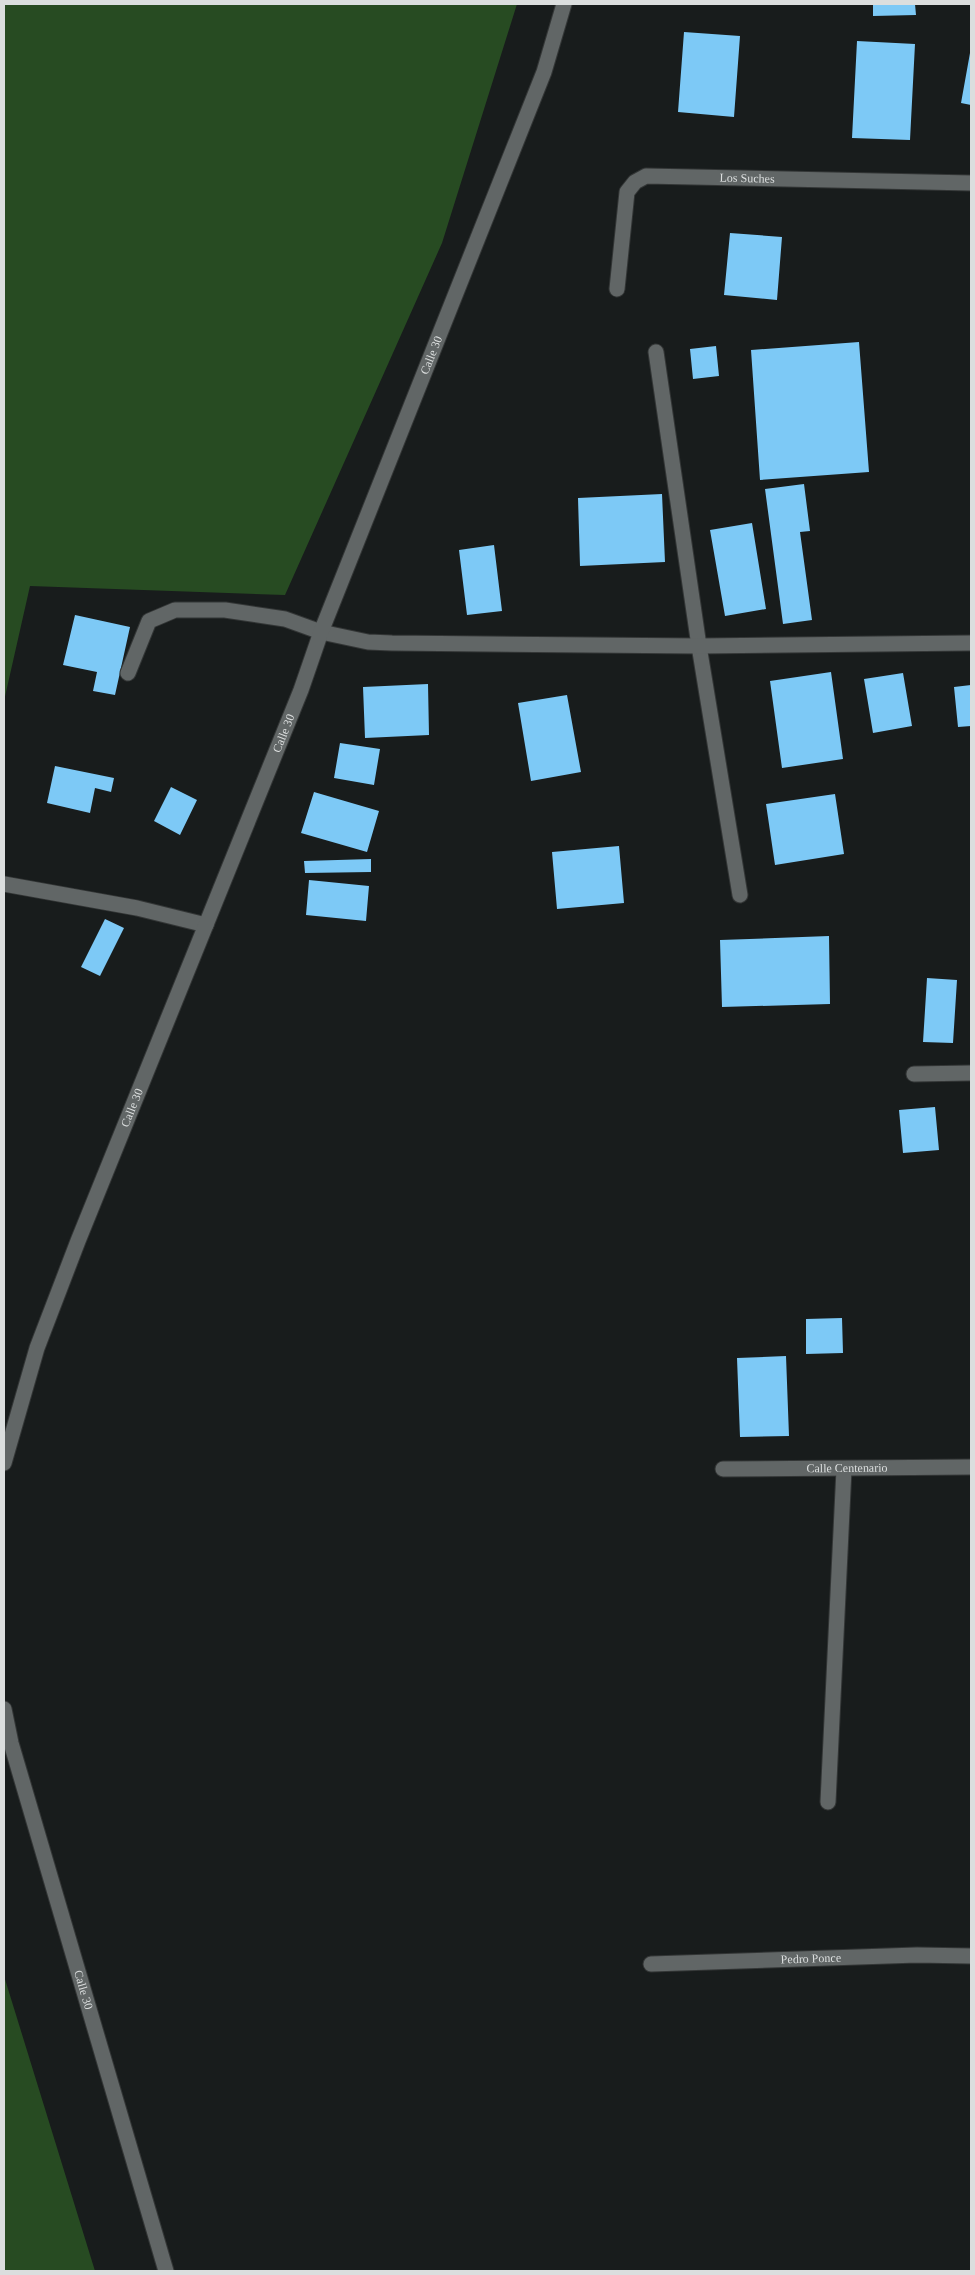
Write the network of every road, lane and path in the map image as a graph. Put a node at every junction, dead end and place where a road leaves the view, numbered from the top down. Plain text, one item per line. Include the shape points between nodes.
1 (564, 4) edge
2 (971, 183) edge
3 (616, 289) dead end
4 (656, 352) dead end
5 (316, 630) junction
6 (971, 643) edge
7 (699, 646) junction
8 (128, 673) dead end
9 (4, 884) edge
10 (740, 895) dead end
11 (202, 924) junction
12 (914, 1074) dead end
13 (971, 1074) edge
14 (4, 1462) edge
15 (971, 1467) edge
16 (844, 1468) junction
17 (723, 1469) dead end
18 (4, 1709) edge
19 (828, 1802) dead end
20 (971, 1956) edge
21 (651, 1964) dead end
22 (166, 2271) edge

1 - 5 street, Calle 30 via 544,72
2 - 3 street, Los Suches via 646,176 635,182 628,192
4 - 7 street
5 - 7 street via 368,642
5 - 8 street via 285,619 225,610 176,610 149,621
5 - 11 street, Calle 30 via 301,690
6 - 7 street
7 - 10 street
9 - 11 street
11 - 14 street, Calle 30 via 44,1330
12 - 13 street
15 - 16 street, Calle Centenario
16 - 17 street, Calle Centenario
16 - 19 street
18 - 22 street, Calle 30 via 10,1742
20 - 21 street, Pedro Ponce

